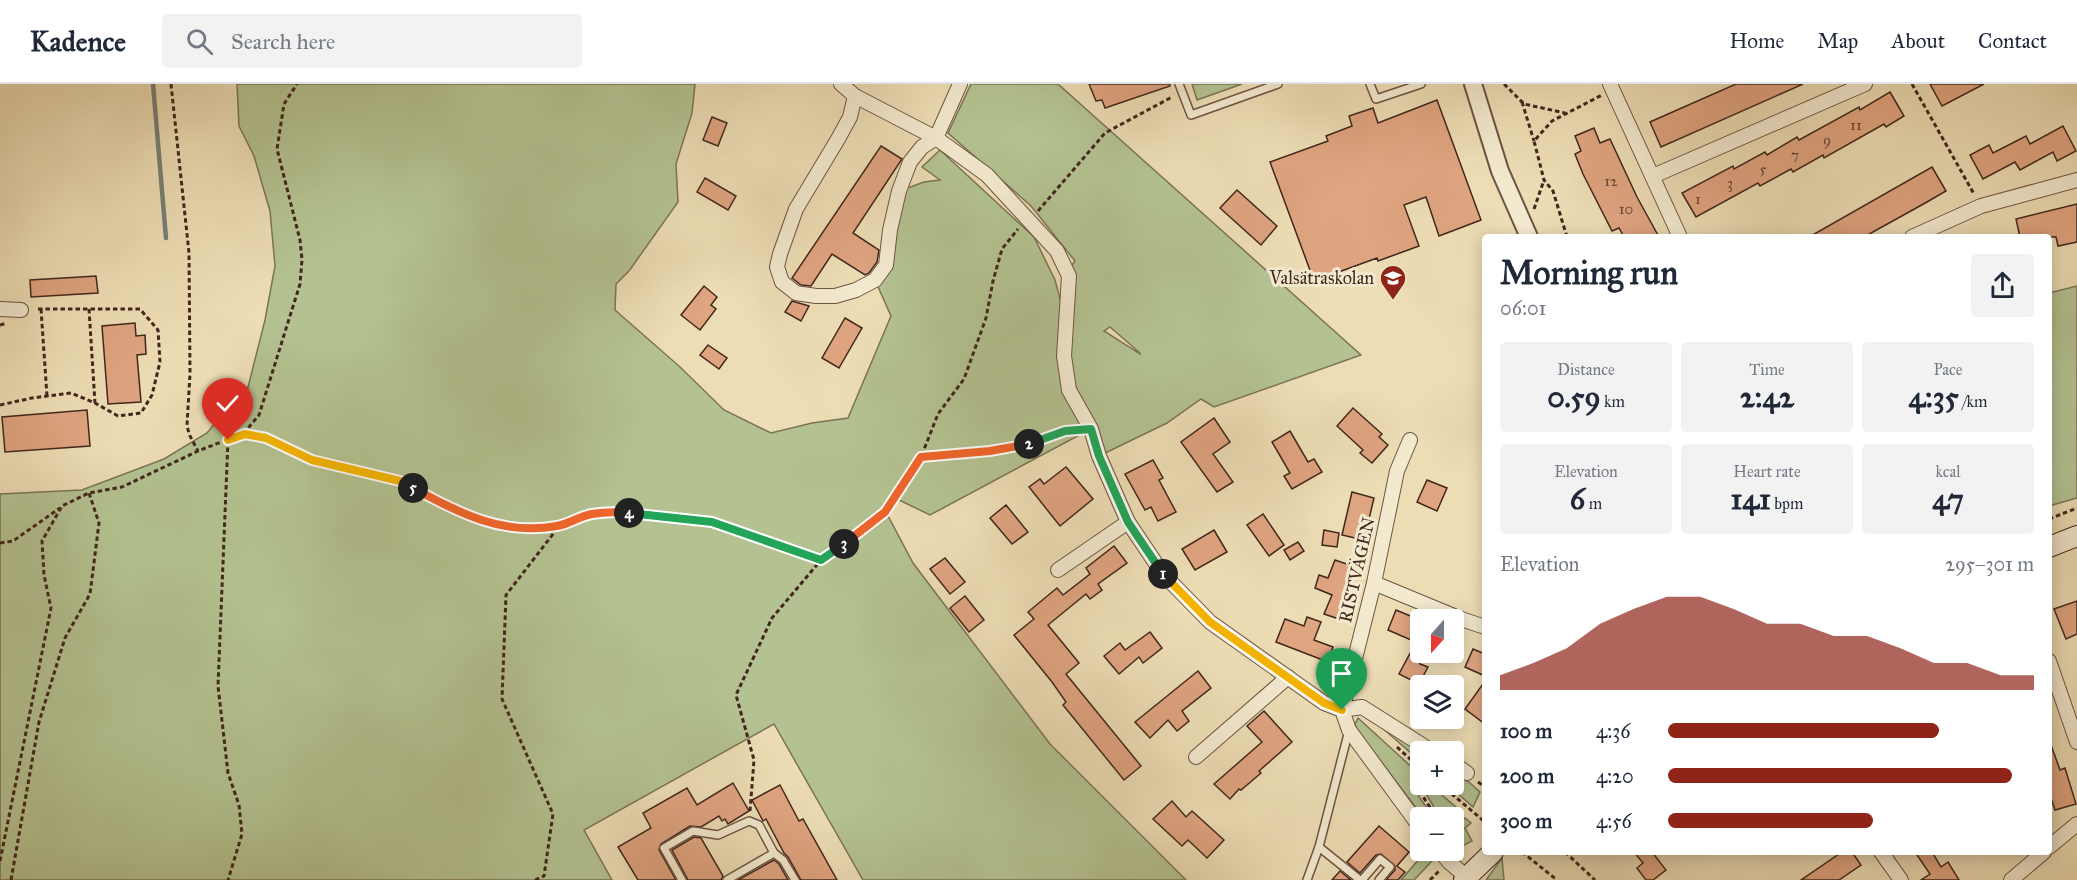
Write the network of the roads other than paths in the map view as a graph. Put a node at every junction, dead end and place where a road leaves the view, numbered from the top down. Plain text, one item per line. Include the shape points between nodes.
1 (841, 84) edge
2 (960, 84) edge
3 (1278, 84) edge
4 (1370, 84) edge
5 (1421, 84) edge
6 (1473, 84) edge
7 (1865, 84) edge
8 (1611, 87) edge
9 (1180, 88) edge
10 (855, 96) junction
11 (936, 138) junction
12 (1653, 176) junction
13 (2077, 180) edge
14 (1528, 234) edge
15 (1679, 234) edge
16 (1919, 234) edge
17 (0, 309) edge
18 (21, 310) road end
19 (1410, 440) dead end
20 (1128, 522) junction
21 (2077, 536) edge
22 (2052, 546) edge
23 (1058, 570) dead end
24 (1374, 583) junction
25 (1482, 626) edge
26 (2052, 670) edge
27 (1287, 677) junction
28 (1342, 710) junction
29 (1348, 730) junction
30 (1416, 741) edge
31 (2077, 742) edge
32 (1196, 757) dead end
33 (1464, 771) edge
34 (1467, 773) dead end
35 (1410, 814) edge
36 (2077, 824) edge
37 (2052, 845) edge
38 (1319, 847) junction
39 (774, 853) junction
40 (1490, 855) edge
41 (1883, 855) edge
42 (2040, 855) edge
43 (1448, 861) edge
44 (1465, 878) edge
45 (681, 880) edge
46 (727, 880) edge
47 (795, 880) edge
48 (1307, 880) edge
49 (1361, 880) edge
50 (1379, 880) edge
51 (1901, 880) edge
52 (2011, 880) edge

1 - 10 street
2 - 11 street
3 - 9 lane via 1191,115
4 - 5 lane via 1376,99
6 - 14 street via 1500,171
7 - 12 street
8 - 12 street
10 - 11 street
10 - 11 street via 838,140 796,209 780,254 777,267 782,282 796,293 836,296 875,280 886,265 899,191 910,162
11 - 20 street via 987,175 1057,251 1069,276 1064,356 1069,390 1091,429
12 - 15 street
13 - 16 street via 1981,206
17 - 18 street
19 - 24 street, RISTVÄGEN via 1397,471
20 - 23 street
20 - 27 street via 1163,574 1210,622
21 - 22 main road
24 - 25 street
24 - 28 street, RISTVÄGEN
26 - 31 street
27 - 28 street via 1324,703
27 - 32 street
28 - 29 street
28 - 30 street via 1362,707
29 - 35 street
29 - 38 lane
33 - 34 street
36 - 37 street
38 - 48 lane
38 - 49 lane
39 - 45 lane via 759,825 749,821 718,835 693,831 664,848
39 - 46 lane
39 - 47 lane
40 - 44 main road
41 - 51 street
42 - 52 street
43 - 44 street
49 - 50 lane via 1380,859 1390,867

